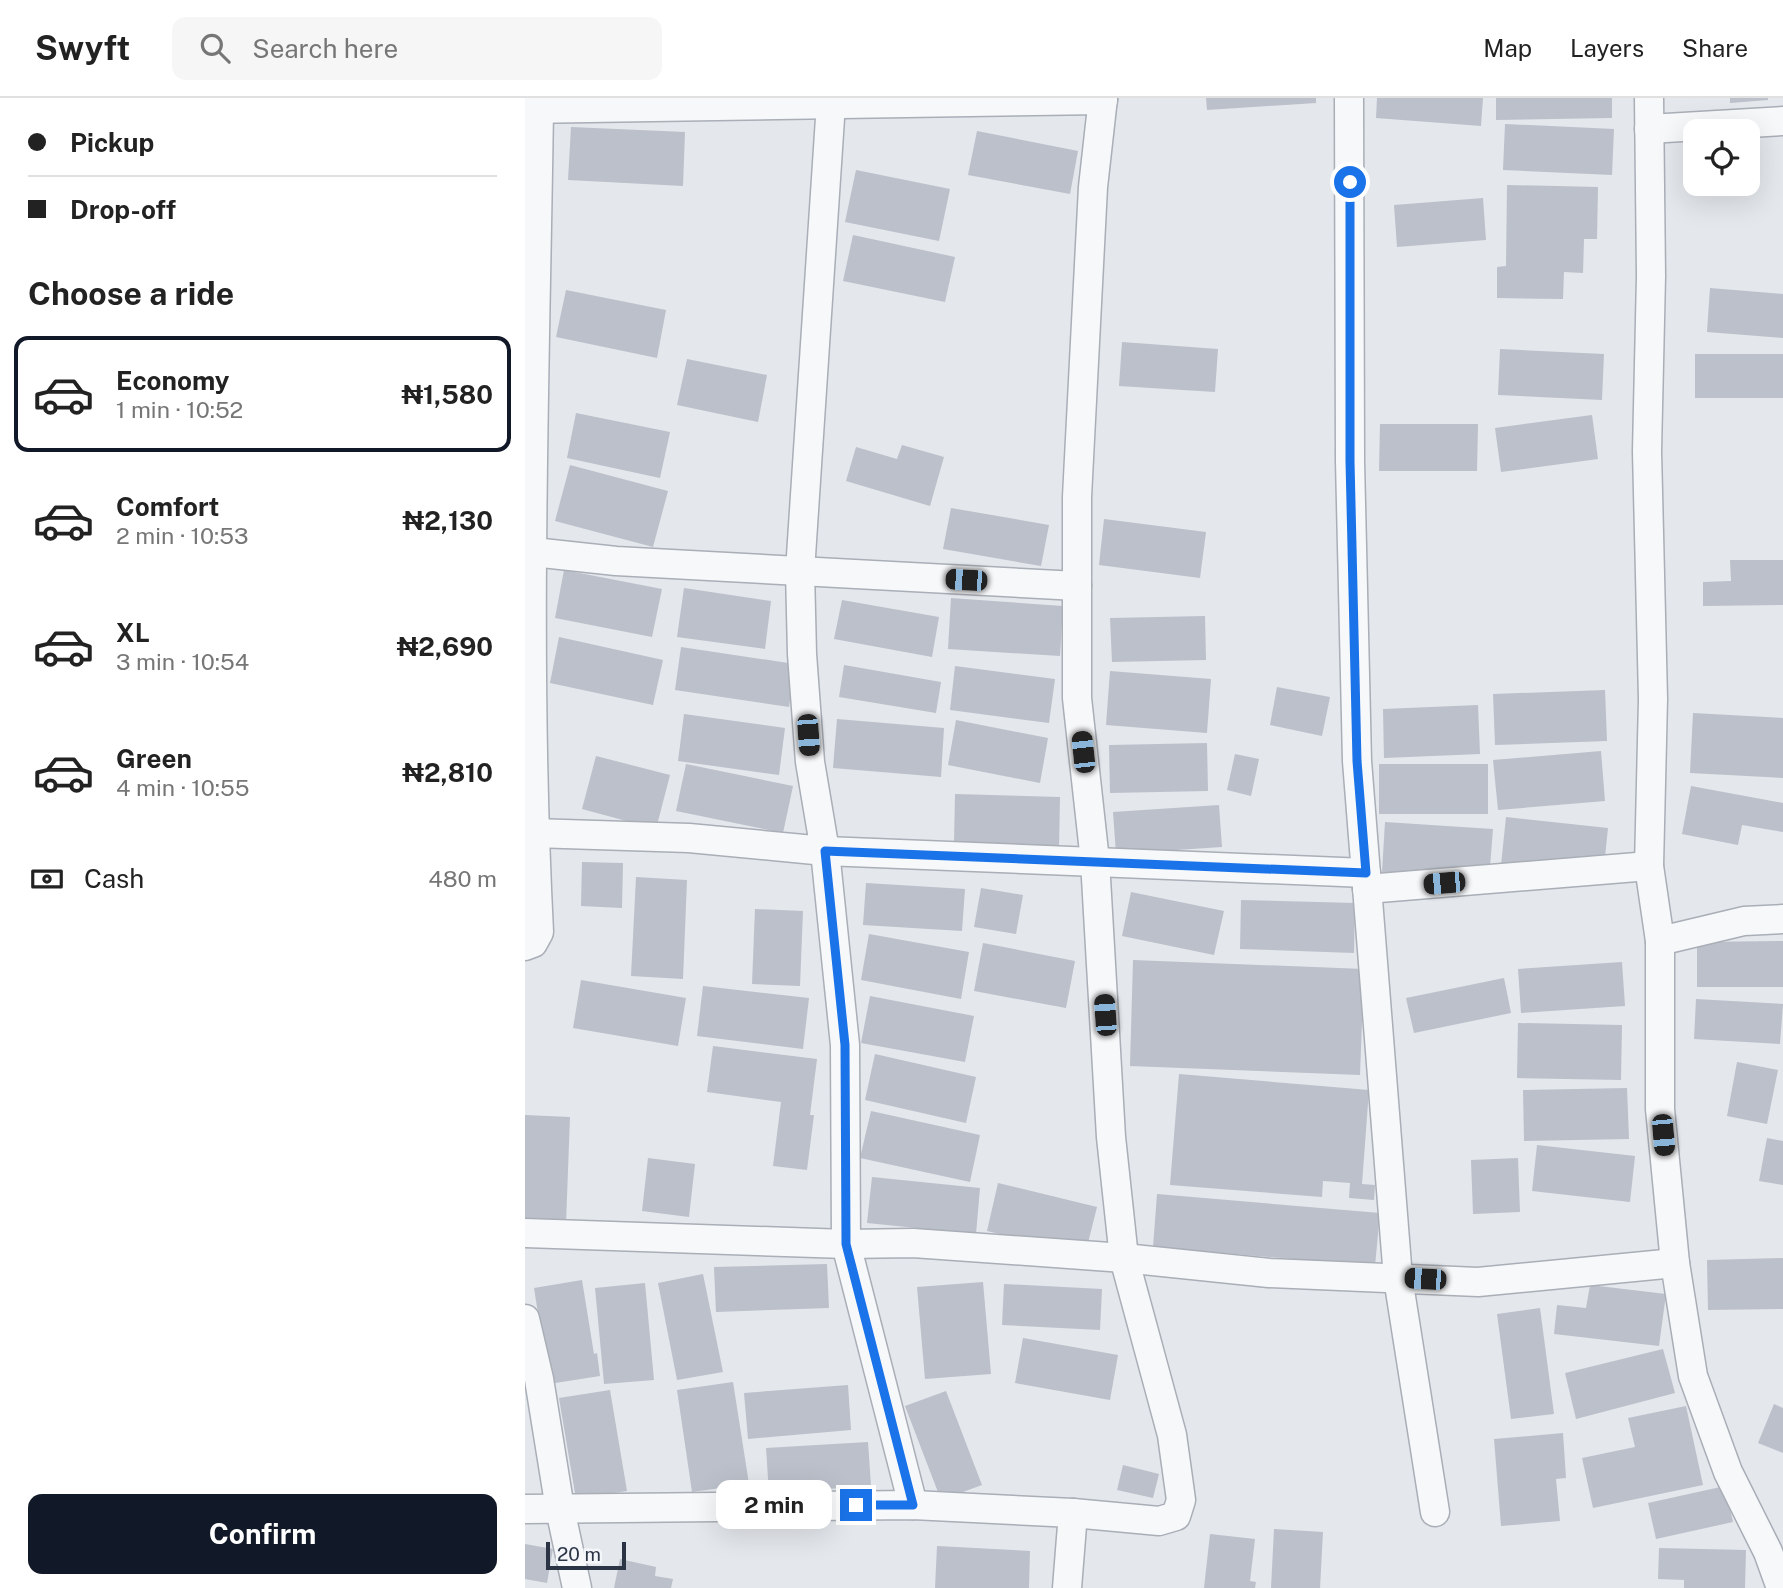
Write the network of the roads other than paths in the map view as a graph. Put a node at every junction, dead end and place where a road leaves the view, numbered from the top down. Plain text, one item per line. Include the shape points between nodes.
1 (1349, 98) edge
2 (1649, 98) edge
3 (1103, 99) edge
4 (831, 103) junction
5 (532, 109) edge
6 (1783, 121) edge
7 (1649, 129) junction
8 (530, 398) edge
9 (533, 552) junction
10 (800, 571) junction
11 (1077, 586) junction
12 (528, 674) edge
13 (533, 833) junction
14 (825, 851) junction
15 (1094, 861) junction
16 (1649, 866) junction
17 (1367, 881) junction
18 (1783, 919) edge
19 (1660, 941) junction
20 (525, 946) edge
21 (525, 1233) edge
22 (846, 1244) junction
23 (1124, 1258) junction
24 (1675, 1263) junction
25 (1398, 1278) junction
26 (525, 1319) edge
27 (913, 1505) junction
28 (525, 1509) edge
29 (559, 1509) junction
30 (1435, 1512) dead end
31 (1073, 1513) junction
32 (577, 1588) edge
33 (1067, 1588) edge
34 (1781, 1588) edge

1 - 17 street via 1357,761
2 - 7 street
3 - 4 street
3 - 11 street via 1084,333
4 - 5 street
4 - 10 street
5 - 8 street
6 - 7 street
7 - 16 street via 1647,451 1654,699
8 - 9 street
9 - 10 street
9 - 12 street
10 - 11 street
10 - 14 street via 810,762
11 - 15 street via 1077,698
12 - 13 street
13 - 14 street via 689,838
13 - 20 street via 539,932 533,943
14 - 15 street
14 - 22 street via 845,1045
15 - 17 street
15 - 23 street via 1111,1137
16 - 17 street
16 - 19 street
17 - 25 street
18 - 19 street via 1744,921
19 - 24 street via 1660,1109
21 - 22 street
22 - 23 street via 913,1243
22 - 27 street
23 - 25 street via 1269,1273
23 - 31 street via 1172,1435 1181,1500 1176,1516 1159,1521
24 - 25 street via 1478,1282
24 - 34 street via 1693,1377 1728,1472
25 - 30 street
26 - 29 street
27 - 29 street
27 - 31 street
28 - 29 street
29 - 32 street
31 - 33 street

